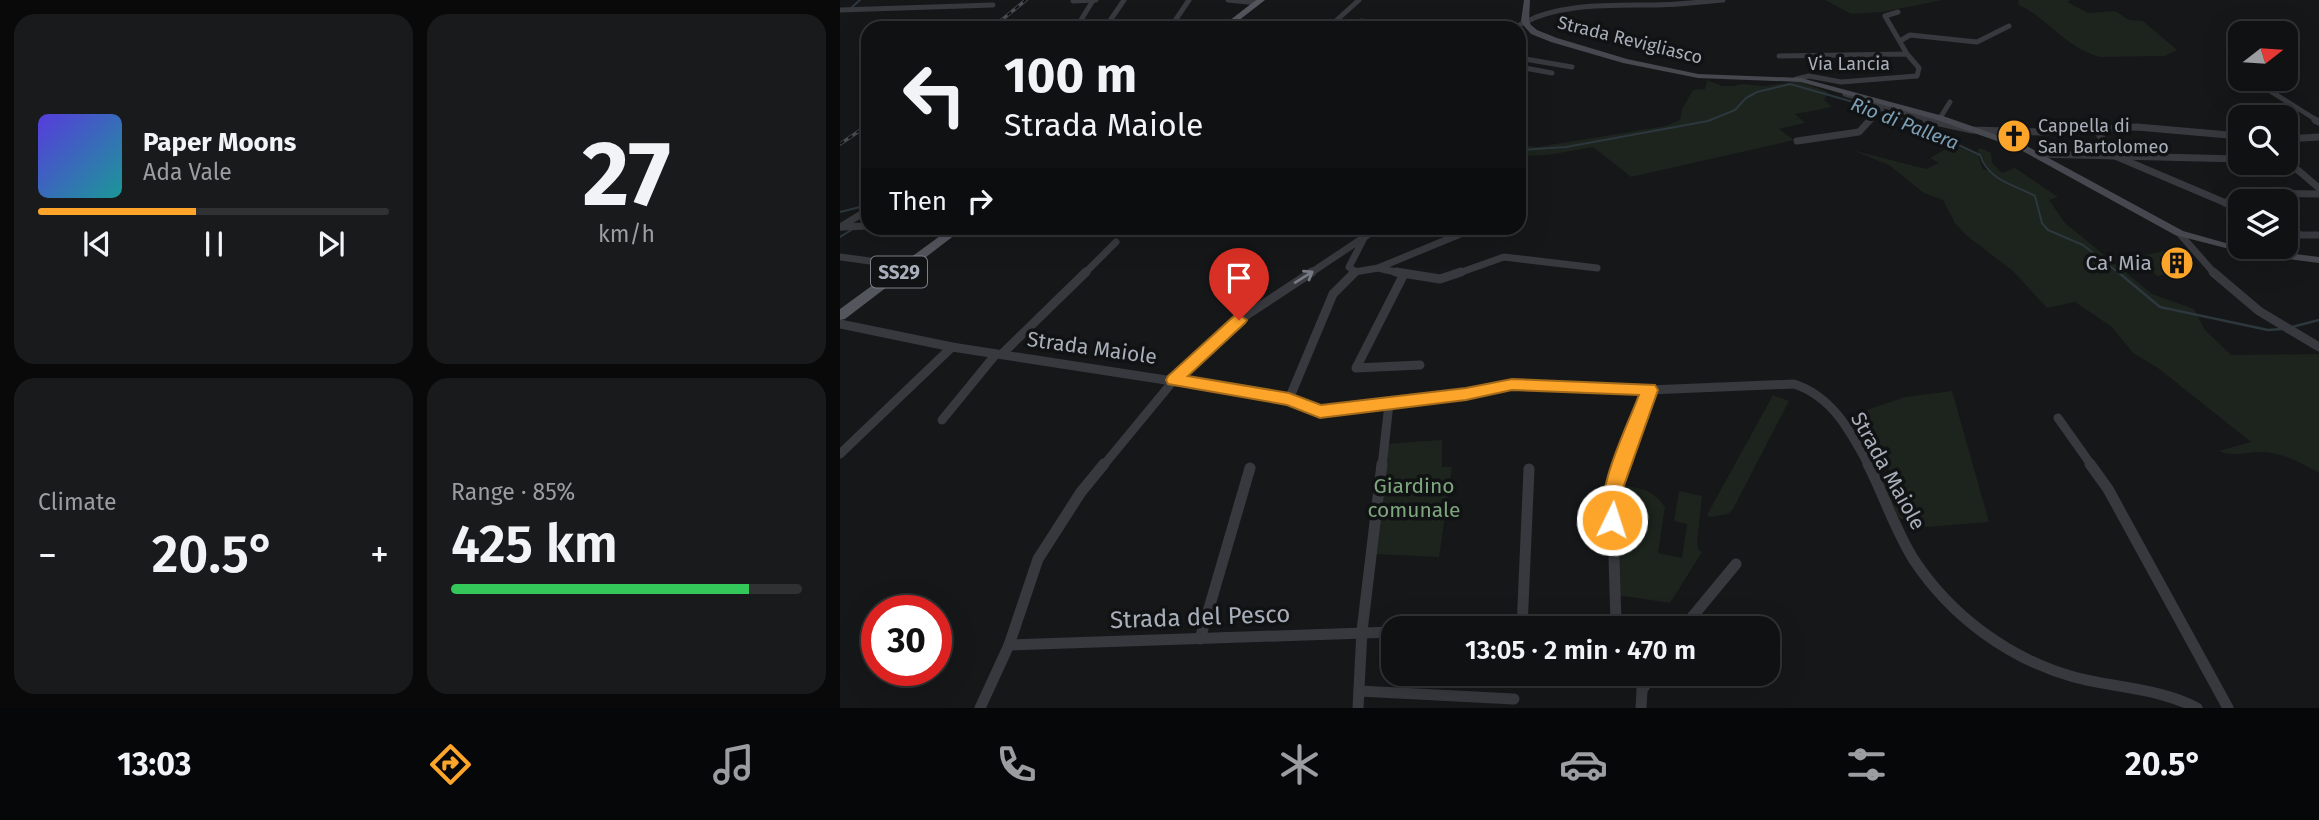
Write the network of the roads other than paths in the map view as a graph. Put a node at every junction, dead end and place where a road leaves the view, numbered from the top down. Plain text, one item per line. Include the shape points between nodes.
1 (1124, 0) edge
2 (1189, 0) edge
3 (1228, 0) edge
4 (1359, 0) edge
5 (1527, 0) edge
6 (1723, 0) edge
7 (1073, 1) edge
8 (1095, 1) edge
9 (1259, 1) edge
10 (1703, 1) edge
11 (993, 5) dead end
12 (842, 10) edge
13 (1898, 12) dead end
14 (1081, 21) edge
15 (1110, 21) edge
16 (1175, 21) edge
17 (1233, 21) edge
18 (1336, 21) edge
19 (1525, 21) joint
20 (1526, 22) edge
21 (2009, 26) dead end
22 (1900, 41) junction
23 (1907, 54) junction
24 (1779, 56) dead end
25 (1526, 59) edge
26 (1572, 67) dead end
27 (1526, 68) edge
28 (1552, 73) dead end
29 (1796, 79) junction
30 (1836, 89) junction
31 (2270, 91) edge
32 (1950, 102) dead end
33 (1881, 108) junction
34 (1940, 118) junction
35 (2319, 122) edge
36 (2096, 130) junction
37 (1984, 131) junction
38 (2228, 135) edge
39 (2319, 137) edge
40 (2298, 138) edge
41 (1797, 141) dead end
42 (2035, 153) junction
43 (2115, 156) junction
44 (2228, 159) edge
45 (2298, 170) edge
46 (2319, 188) edge
47 (2319, 194) edge
48 (2225, 203) junction
49 (2228, 204) edge
50 (861, 215) edge
51 (861, 226) edge
52 (843, 227) edge
53 (2179, 233) junction
54 (2298, 234) edge
55 (948, 235) edge
56 (1458, 235) edge
57 (2319, 235) edge
58 (1365, 236) joint
59 (1116, 242) dead end
60 (840, 257) edge
61 (2319, 260) edge
62 (908, 265) junction
63 (1378, 268) junction
64 (1597, 268) dead end
65 (1355, 272) junction
66 (1404, 274) junction
67 (840, 316) edge
68 (2275, 322) joint
69 (840, 324) edge
70 (952, 347) junction
71 (2319, 347) edge
72 (999, 354) junction
73 (1420, 365) dead end
74 (1174, 380) junction
75 (1649, 390) junction
76 (1289, 399) junction
77 (1389, 404) junction
78 (2058, 418) dead end
79 (942, 420) dead end
80 (840, 454) edge
81 (1250, 468) dead end
82 (1529, 469) dead end
83 (1736, 564) dead end
84 (1523, 616) edge
85 (1616, 616) edge
86 (1693, 616) edge
87 (1362, 631) junction
88 (1381, 632) edge
89 (1200, 639) junction
90 (1009, 645) junction
91 (1642, 686) edge
92 (1645, 686) edge
93 (1359, 691) junction
94 (1641, 691) junction
95 (1514, 699) dead end
96 (980, 708) edge
97 (1358, 708) edge
98 (1641, 708) edge
99 (2197, 708) edge
100 (2228, 708) edge

1 - 15 street
2 - 16 street
3 - 9 street
4 - 18 street
5 - 19 street
6 - 10 street
7 - 8 street
8 - 14 street
9 - 17 main road
10 - 19 street via 1592,4
11 - 12 street
13 - 22 street, Via Lancia via 1885,16
20 - 29 street, Strada Revigliasco via 1541,36 1670,71 1731,79
21 - 22 street, Via Lancia via 1977,42 1910,35
22 - 23 street, Via Lancia
23 - 24 street, Via Lancia
23 - 29 street, Via Lancia via 1919,68 1917,76 1841,82 1809,76
25 - 26 street
27 - 28 street
29 - 30 street, Strada Revigliasco
30 - 33 street, Strada Revigliasco
30 - 34 street, Strada Revigliasco
31 - 35 street
32 - 34 street
33 - 37 street, Strada Revigliasco
33 - 41 street via 1859,132
34 - 37 street, Strada Revigliasco
36 - 37 street
36 - 38 street via 2137,127
36 - 43 street
37 - 42 street, Strada Revigliasco
39 - 40 street
42 - 43 street
42 - 53 street, Strada Revigliasco
43 - 44 street
43 - 48 street
45 - 46 street
47 - 48 street via 2238,193
48 - 49 street
50 - 52 street
51 - 52 street
53 - 61 street, Strada Revigliasco via 2249,251
53 - 68 street via 2221,282
54 - 57 street
55 - 62 main road, SS29
56 - 63 street
58 - 65 street via 1349,267
74 -> 58 street via 1239,320
59 - 72 street
60 - 62 street
62 - 67 main road, SS29
63 - 65 street
63 - 66 street
64 - 66 street via 1504,257 1440,279
65 - 76 street via 1333,294
66 - 73 street via 1356,368
68 - 71 street
69 - 70 street, Strada Maiole
70 - 72 street, Strada Maiole
70 - 80 street
72 - 74 street, Strada Maiole
72 - 79 street
74 - 76 street, Strada Maiole
74 - 90 street via 1067,509 1038,559
75 - 77 street, Strada Maiole via 1512,384
75 - 85 street via 1612,494
75 - 99 street, Strada Maiole via 1765,383 1794,384 1813,391 1851,435 1915,560 1954,607 1992,641 2069,677 2145,691
76 - 77 street, Strada Maiole via 1320,411
77 - 87 street
78 - 100 street via 2108,489
81 - 89 street
82 - 84 street
83 - 86 street
87 - 88 street, Strada del Pesco
87 - 89 street, Strada del Pesco
87 - 93 street
89 - 90 street, Strada del Pesco
90 - 96 street
91 - 94 street
92 - 94 street
93 - 95 street
93 - 97 street
94 - 98 street

